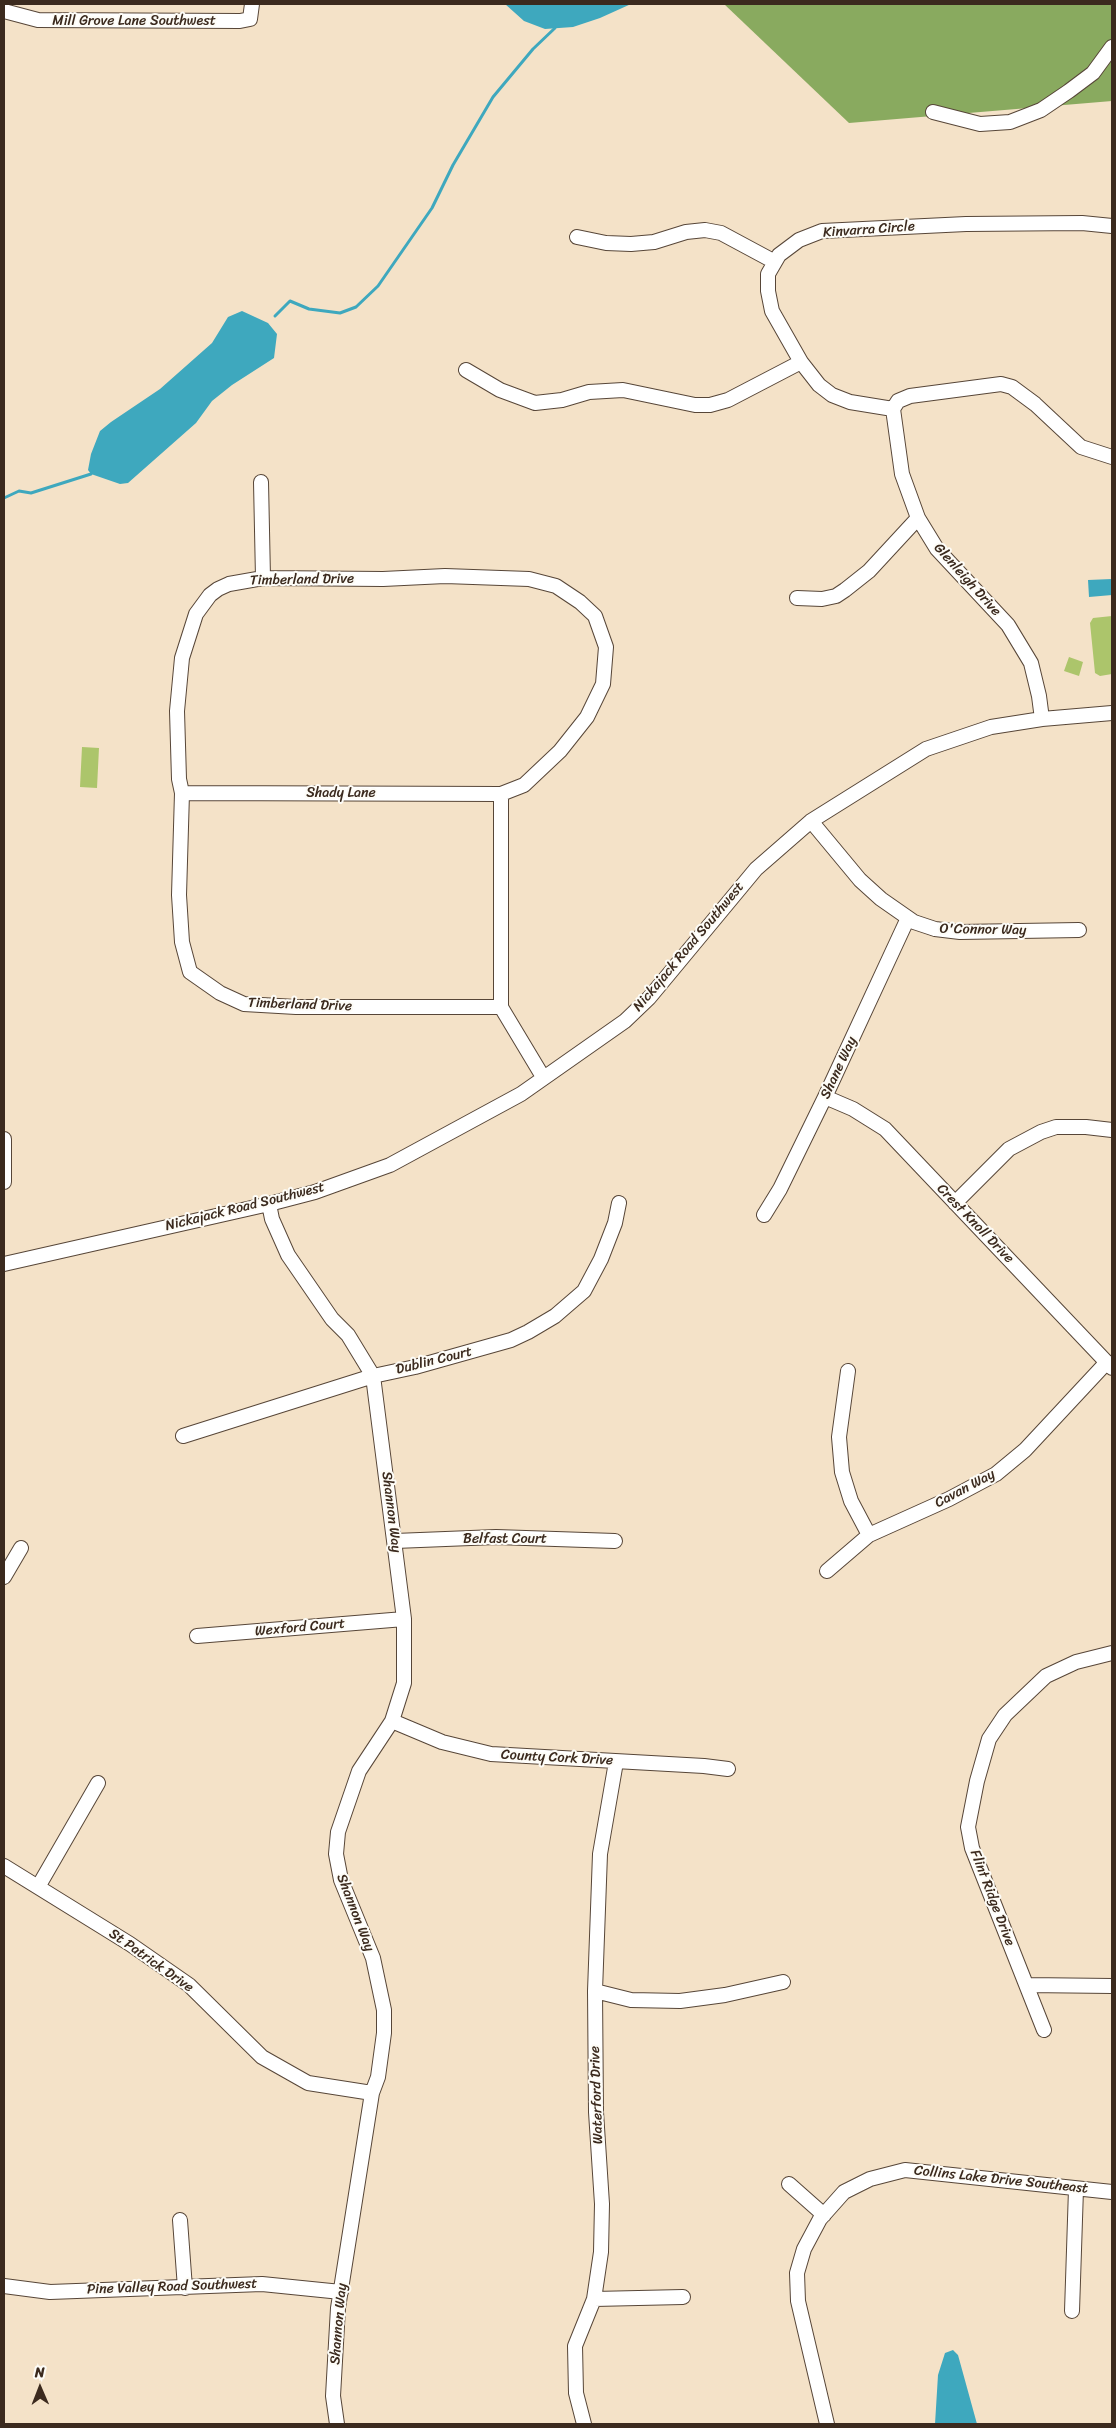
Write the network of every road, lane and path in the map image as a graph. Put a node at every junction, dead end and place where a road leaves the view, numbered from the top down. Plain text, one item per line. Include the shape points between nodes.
1 (252, 4) edge
2 (4, 11) edge
3 (1112, 47) edge
4 (933, 112) dead end
5 (1112, 226) edge
6 (577, 237) dead end
7 (775, 262) junction
8 (801, 362) junction
9 (466, 370) dead end
10 (893, 408) junction
11 (1112, 457) edge
12 (261, 482) dead end
13 (918, 518) junction
14 (263, 578) junction
15 (797, 598) dead end
16 (1112, 713) edge
17 (1042, 719) junction
18 (182, 793) junction
19 (501, 794) junction
20 (811, 820) junction
21 (908, 918) junction
22 (1079, 930) dead end
23 (501, 1007) junction
24 (543, 1077) junction
25 (826, 1097) junction
26 (1112, 1130) edge
27 (4, 1139) edge
28 (4, 1182) edge
29 (619, 1203) dead end
30 (955, 1203) junction
31 (269, 1204) junction
32 (764, 1216) dead end
33 (4, 1264) edge
34 (1110, 1365) edge
35 (848, 1371) dead end
36 (373, 1376) junction
37 (183, 1436) dead end
38 (869, 1535) junction
39 (395, 1541) junction
40 (615, 1541) dead end
41 (21, 1548) dead end
42 (827, 1571) dead end
43 (4, 1577) edge
44 (404, 1619) junction
45 (197, 1636) dead end
46 (1112, 1653) edge
47 (392, 1721) junction
48 (616, 1762) junction
49 (728, 1769) dead end
50 (98, 1783) dead end
51 (4, 1866) edge
52 (38, 1887) junction
53 (783, 1982) dead end
54 (1027, 1985) junction
55 (1112, 1986) edge
56 (595, 1991) junction
57 (1044, 2030) dead end
58 (372, 2093) junction
59 (789, 2184) dead end
60 (1076, 2189) junction
61 (1112, 2192) edge
62 (824, 2215) junction
63 (180, 2220) dead end
64 (4, 2286) edge
65 (185, 2288) junction
66 (341, 2292) junction
67 (683, 2297) dead end
68 (594, 2299) junction
69 (1072, 2311) dead end
70 (337, 2424) edge
71 (584, 2424) edge
72 (827, 2424) edge

1 - 2 street, Mill Grove Lane Southwest via 250,19 240,21 38,20
3 - 4 street via 1093,73 1069,91 1041,110 1010,122 980,124
5 - 7 street, Kinvarra Circle via 1082,223 966,224 822,231 799,240
6 - 7 street via 631,244 705,230 721,233
7 - 8 street, Kinvarra Circle via 768,274 772,311
8 - 9 street via 728,400 710,405 624,390 589,392 535,403 500,390
8 - 10 street, Kinvarra Circle via 819,385 832,395 850,402
10 - 11 street via 898,401 910,396 1001,384 1012,387 1035,404 1081,447
10 - 13 street, Glenleigh Drive via 902,474
12 - 14 street
13 - 15 street via 870,571 845,590 822,599
13 - 17 street, Glenleigh Drive via 937,549 1008,625 1031,663
14 - 18 street, Timberland Drive via 218,589 202,604 188,634 182,658 177,710
14 - 19 street, Timberland Drive via 445,576 530,579 556,586 585,606 595,616 606,647 603,684 586,717 560,751 524,785
16 - 17 street, Nickajack Road Southwest
17 - 20 street, Nickajack Road Southwest via 991,727 926,749
18 - 19 street, Shady Lane
18 - 23 street, Timberland Drive via 179,895 182,942 190,972 220,993 244,1004 296,1007
19 - 23 street
20 - 21 street, O'Connor Way via 860,880
20 - 24 street, Nickajack Road Southwest via 756,869 625,1022
21 - 22 street, O'Connor Way via 936,929 960,932
21 - 25 street, Shane Way
23 - 24 street
24 - 31 street, Nickajack Road Southwest via 521,1094 390,1165 315,1192
25 - 30 street, Crest Knoll Drive via 885,1129
25 - 32 street, Shane Way
26 - 30 street via 1056,1127 1040,1132 1009,1149
27 - 28 street
29 - 36 street, Dublin Court via 601,1258 584,1291 555,1316 510,1340
30 - 34 street, Crest Knoll Drive
31 - 33 street, Nickajack Road Southwest
31 - 36 street, Shannon Way via 288,1255 332,1319 348,1335
34 - 38 street, Cavan Way via 1025,1450 996,1474
35 - 38 street via 839,1437 842,1472 850,1501
36 - 37 street, Dublin Court
36 - 39 street, Shannon Way
38 - 42 street, Cavan Way
39 - 40 street, Belfast Court via 496,1537
39 - 44 street, Shannon Way
41 - 43 street
44 - 45 street, Wexford Court
44 - 47 street, Shannon Way via 404,1683
46 - 54 street, Flint Ridge Drive via 1076,1662 1046,1676 1012,1708 989,1739 977,1780 968,1827 972,1848
47 - 48 street, County Cork Drive via 442,1742 491,1754
47 - 58 street, Shannon Way via 359,1772 338,1832 336,1854 340,1880 373,1958 384,2010 378,2077
48 - 49 street, County Cork Drive
48 - 56 street, Waterford Drive via 600,1854
50 - 52 street
51 - 52 street, St Patrick Drive
52 - 58 street, St Patrick Drive via 130,1944 188,1986 262,2057 308,2082
53 - 56 street via 725,1995 680,2000 632,2000
54 - 55 street
54 - 57 street, Flint Ridge Drive
56 - 68 street, Waterford Drive via 596,2112 602,2204 601,2252
58 - 66 street, Shannon Way
59 - 62 street
60 - 61 street, Collins Lake Drive Southeast
60 - 62 street, Collins Lake Drive Southeast via 905,2170 870,2179 844,2192
60 - 69 street
62 - 72 street, Collins Lake Drive Southeast via 804,2249 797,2272 798,2301
63 - 65 street
64 - 65 street, Pine Valley Road Southwest via 50,2292
65 - 66 street, Pine Valley Road Southwest via 262,2284
66 - 70 street, Shannon Way via 333,2396
67 - 68 street
68 - 71 street, Waterford Drive via 575,2346 576,2393

